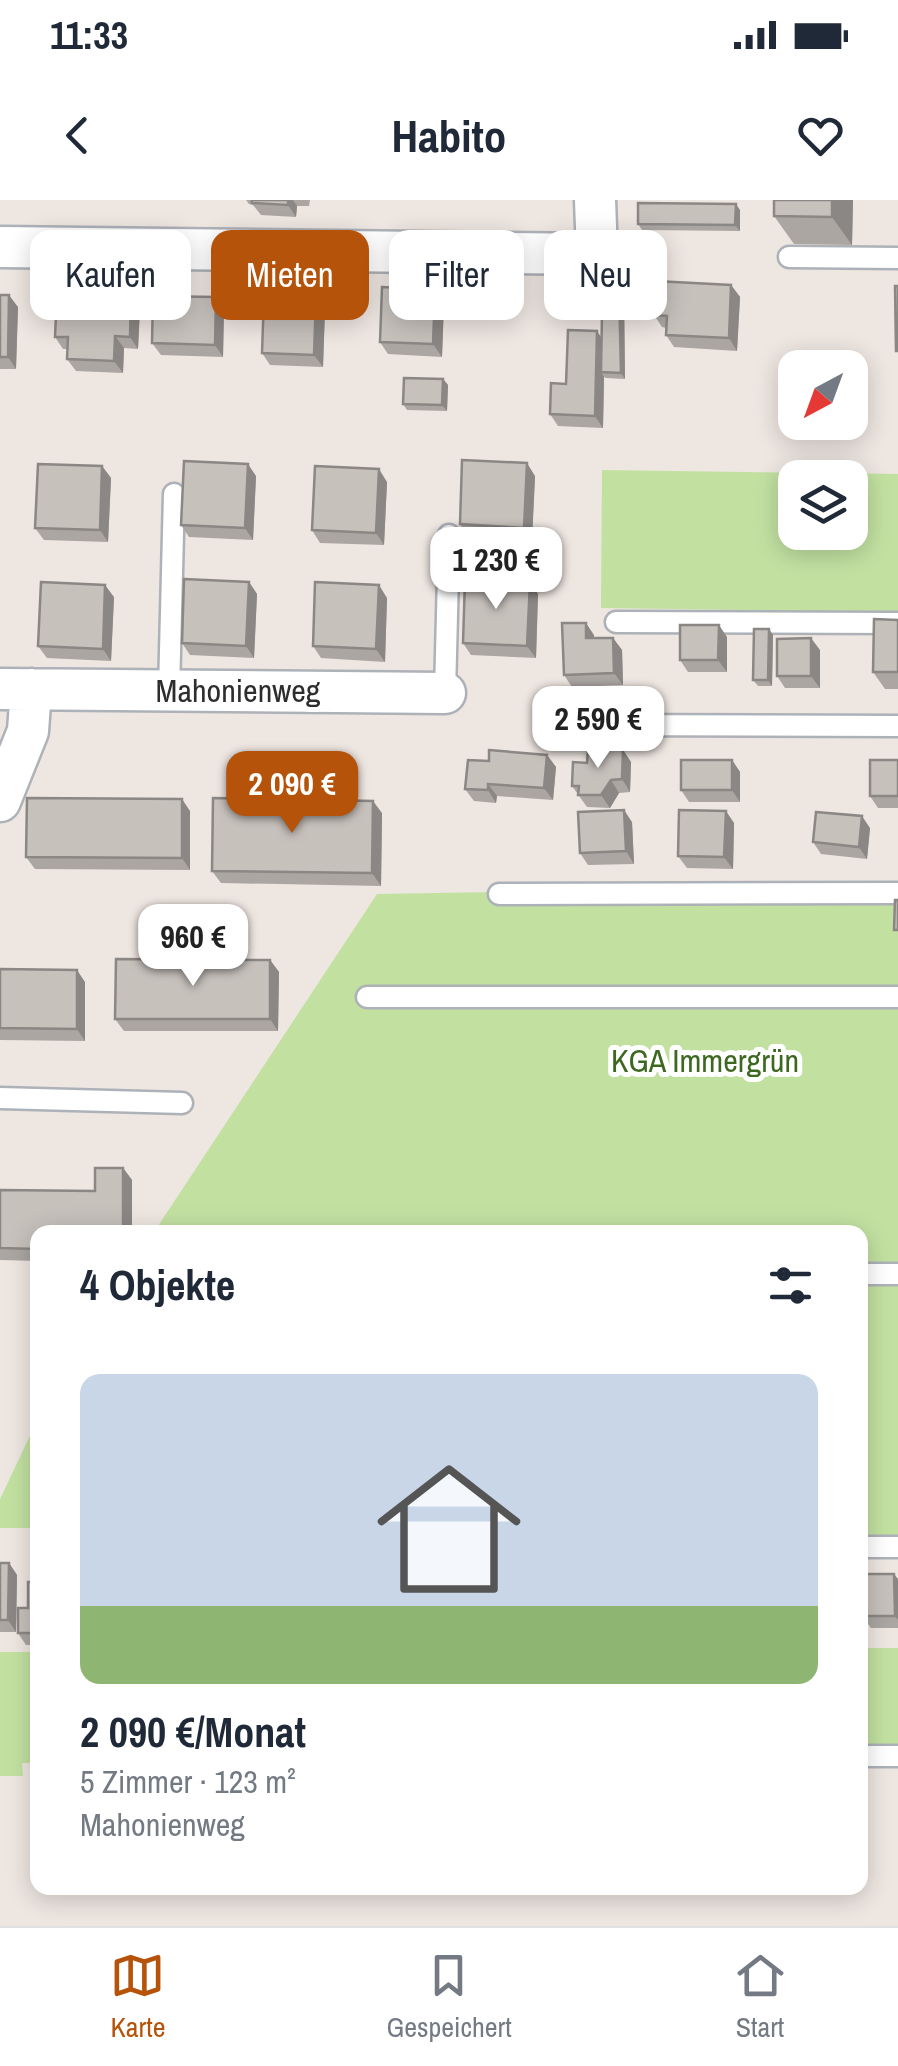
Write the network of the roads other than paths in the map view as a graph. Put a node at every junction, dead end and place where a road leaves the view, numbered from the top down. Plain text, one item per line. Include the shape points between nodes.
1 (595, 200) edge
2 (0, 247) edge
3 (789, 257) dead end
4 (898, 258) edge
5 (174, 494) dead end
6 (450, 535) dead end
7 (616, 622) dead end
8 (898, 623) edge
9 (16, 689) edge
10 (170, 691) junction
11 (446, 693) joint
12 (581, 725) dead end
13 (898, 726) edge
14 (0, 801) edge
15 (898, 893) edge
16 (499, 894) dead end
17 (367, 997) dead end
18 (898, 997) edge
19 (0, 1098) edge
20 (182, 1103) dead end
21 (868, 1274) edge
22 (898, 1274) edge
23 (868, 1547) edge
24 (898, 1547) edge
25 (868, 1756) edge
26 (898, 1756) edge

1 - 2 street via 597,254
3 - 4 lane
5 - 10 lane
6 - 11 lane
7 - 8 lane
9 - 10 street, Mahonienweg
9 - 14 street, Mahonienweg via 28,732
10 - 11 street, Mahonienweg
12 - 13 lane
15 - 16 lane
17 - 18 lane
19 - 20 lane
21 - 22 lane
23 - 24 lane
25 - 26 lane

